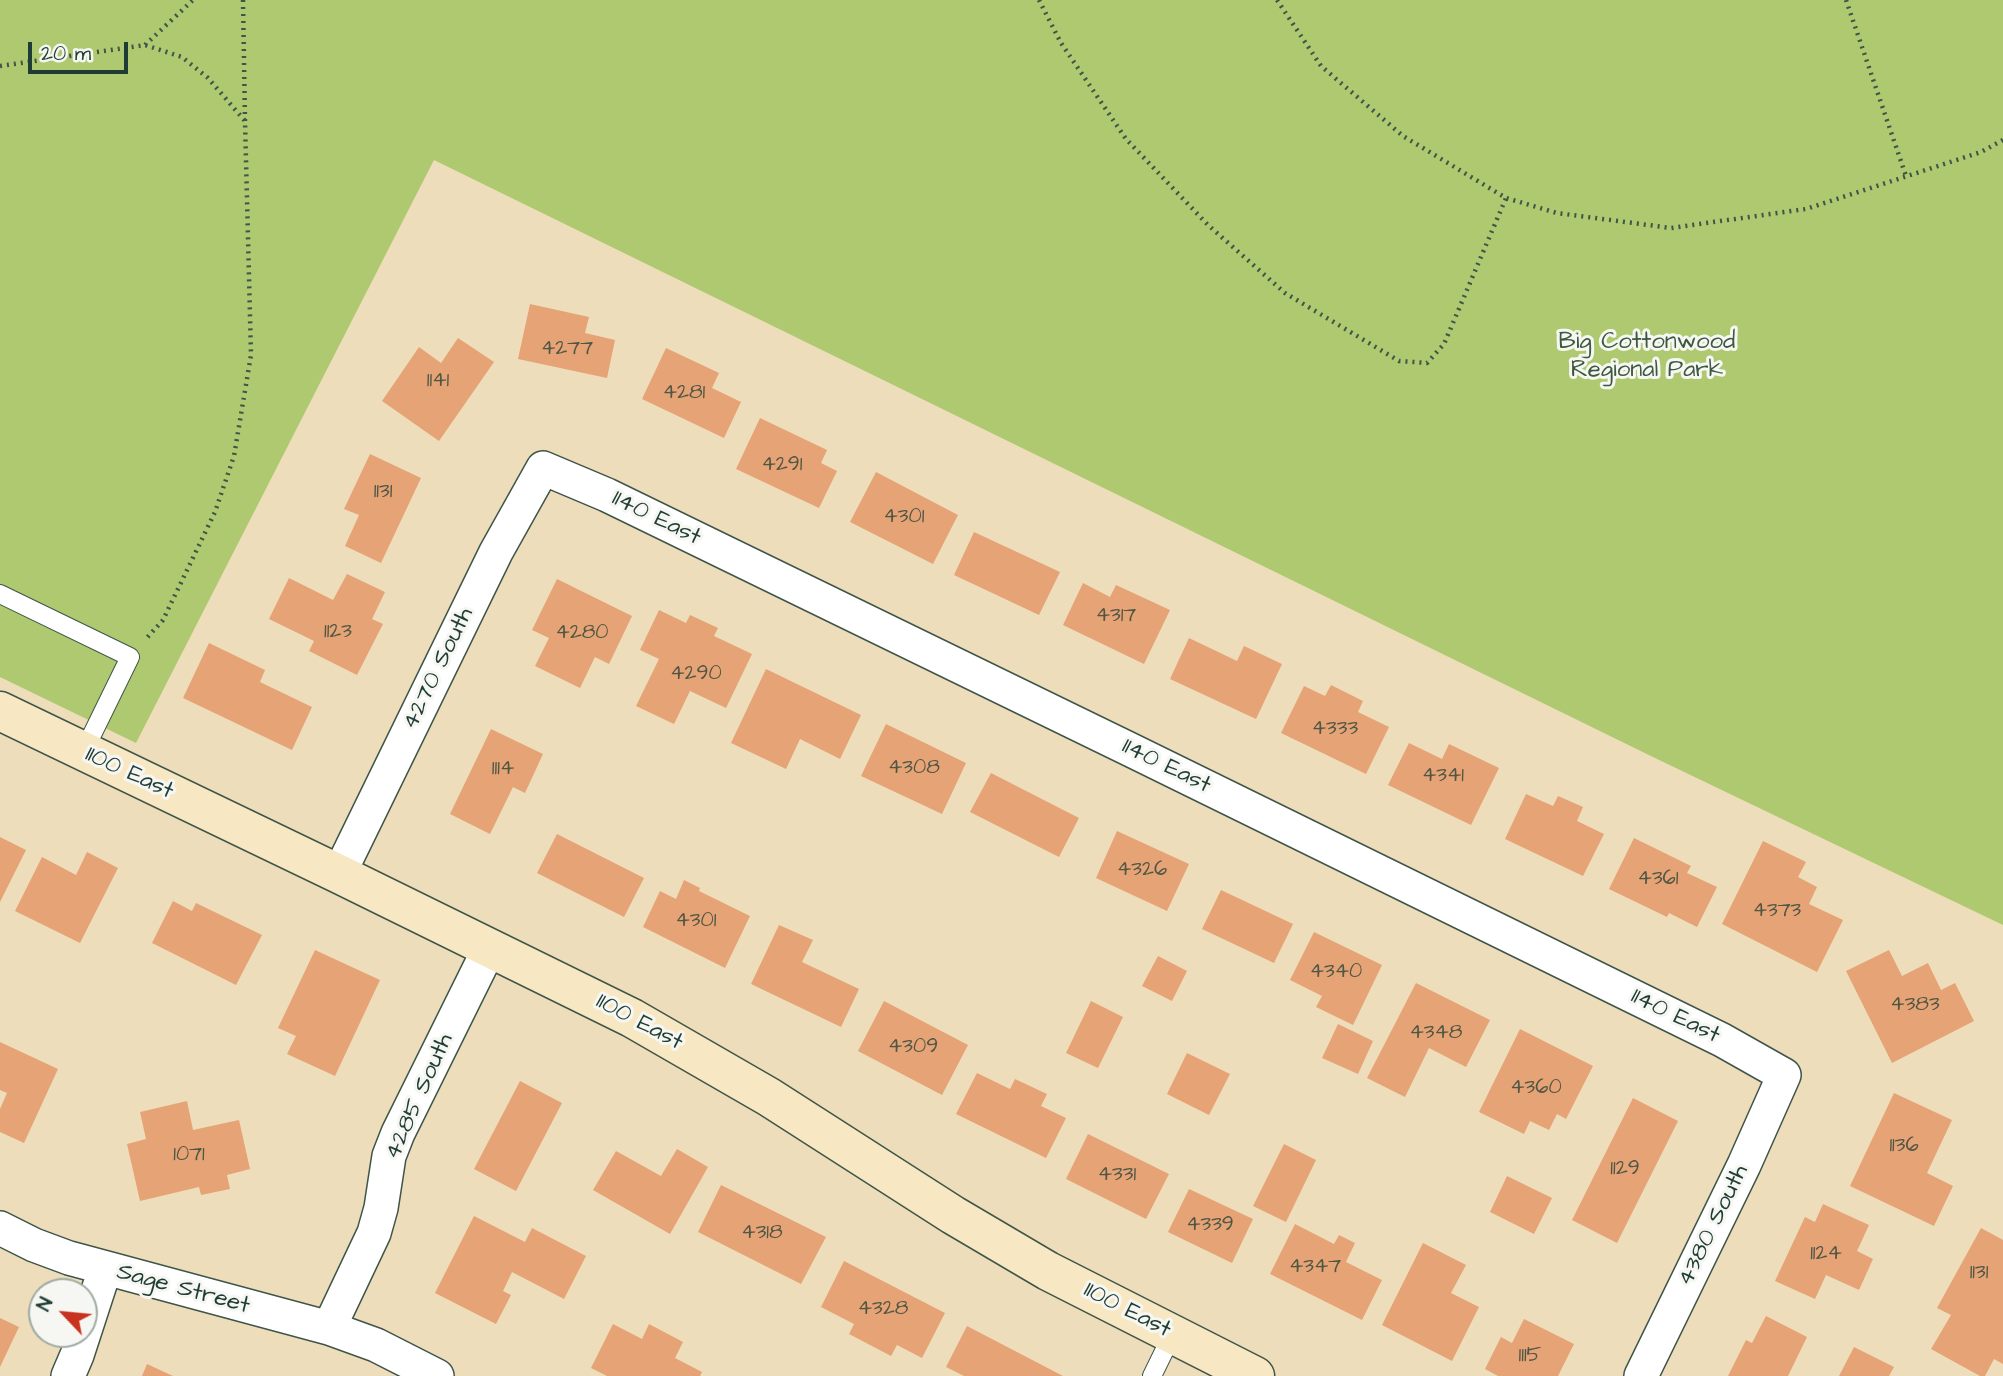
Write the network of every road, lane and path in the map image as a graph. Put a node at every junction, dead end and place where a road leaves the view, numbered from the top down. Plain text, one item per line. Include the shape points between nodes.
1 (193, 0) edge
2 (243, 0) edge
3 (1039, 0) edge
4 (1278, 0) edge
5 (1846, 0) edge
6 (145, 45) junction
7 (0, 66) edge
8 (245, 121) junction
9 (2003, 140) edge
10 (1906, 176) junction
11 (1506, 198) junction
12 (543, 468) joint
13 (0, 594) edge
14 (163, 620) dead end
15 (0, 711) edge
16 (83, 753) junction
17 (339, 874) junction
18 (490, 947) junction
19 (1784, 1075) joint
20 (0, 1228) edge
21 (105, 1269) junction
22 (329, 1328) junction
23 (1172, 1333) junction
24 (68, 1376) edge
25 (437, 1376) edge
26 (1152, 1376) edge
27 (1255, 1376) edge
28 (1642, 1376) edge

1 - 6 path
2 - 8 path
3 - 11 path via 1061,43 1126,139 1208,225 1285,293 1399,361 1427,363 1444,344
4 - 11 path via 1321,66 1402,136
5 - 10 path
6 - 7 path
6 - 8 path via 182,57 208,78
8 - 14 path via 251,355 234,456 215,512
9 - 10 path via 1982,152
10 - 11 path via 1806,209 1671,228 1557,213
12 - 17 street, 4270 South via 496,552
12 - 19 street, 1140 East via 607,495 1396,880
13 - 16 lane via 130,657
15 - 16 street, 1100 East
16 - 17 street, 1100 East
17 - 18 street, 1100 East
18 - 22 street, 4285 South via 398,1133 374,1234
18 - 23 street, 1100 East via 701,1056 1048,1271
19 - 28 street, 4380 South
20 - 21 street, Sage Street
21 - 22 street, Sage Street
21 - 24 street
22 - 25 street, Sage Street via 376,1345
23 - 26 lane
23 - 27 street, 1100 East

